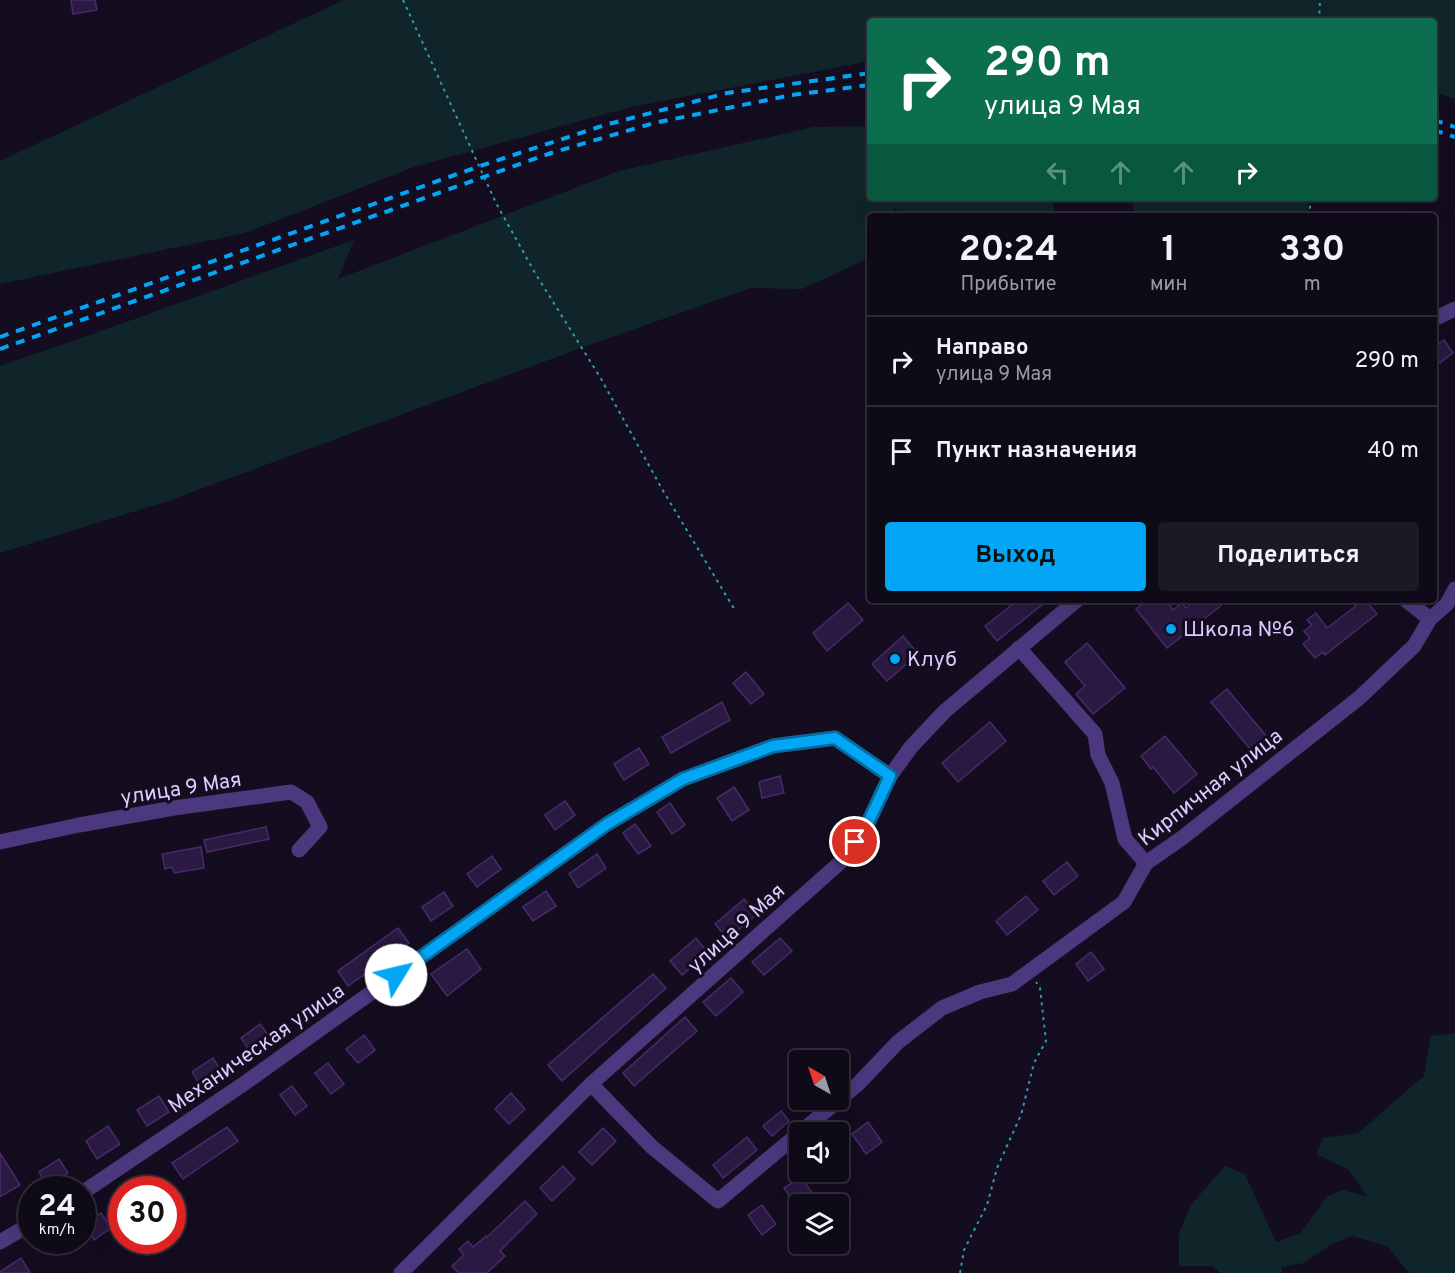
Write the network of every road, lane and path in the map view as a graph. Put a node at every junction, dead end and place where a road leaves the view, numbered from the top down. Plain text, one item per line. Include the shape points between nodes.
1 (403, 0) edge
2 (1320, 0) edge
3 (1319, 18) edge
4 (1455, 309) edge
5 (1437, 318) edge
6 (1455, 589) edge
7 (1073, 603) edge
8 (1410, 603) edge
9 (736, 612) dead end
10 (1430, 619) junction
11 (1019, 648) junction
12 (890, 776) junction
13 (0, 842) edge
14 (299, 850) dead end
15 (1146, 863) junction
16 (1031, 971) junction
17 (591, 1084) junction
18 (96, 1184) edge
19 (18, 1231) edge
20 (0, 1242) edge
21 (401, 1273) edge
22 (960, 1273) edge

1 - 9 path via 496,203
2 - 3 path
4 - 5 street
6 - 10 street, Кирпичная улица via 1447,604
7 - 11 street, улица 9 Мая
8 - 10 street
10 - 15 street, Кирпичная улица via 1414,646 1359,698
11 - 12 street, улица 9 Мая via 945,711
11 - 15 street via 1095,734 1125,839
12 - 17 street, улица 9 Мая via 867,825 844,859
12 - 18 street, Механическая улица via 835,738 773,746 683,779 607,824 242,1085
13 - 14 street, улица 9 Мая via 174,808 291,792 307,802 320,827
15 - 16 street, Кирпичная улица via 1124,902
16 - 17 street, Кирпичная улица via 1012,984 942,1008 718,1201 652,1146
16 - 22 path via 1040,988 1046,1041 1034,1063 1021,1114 997,1168 987,1205 964,1250
17 - 21 street, улица 9 Мая
19 - 20 street

